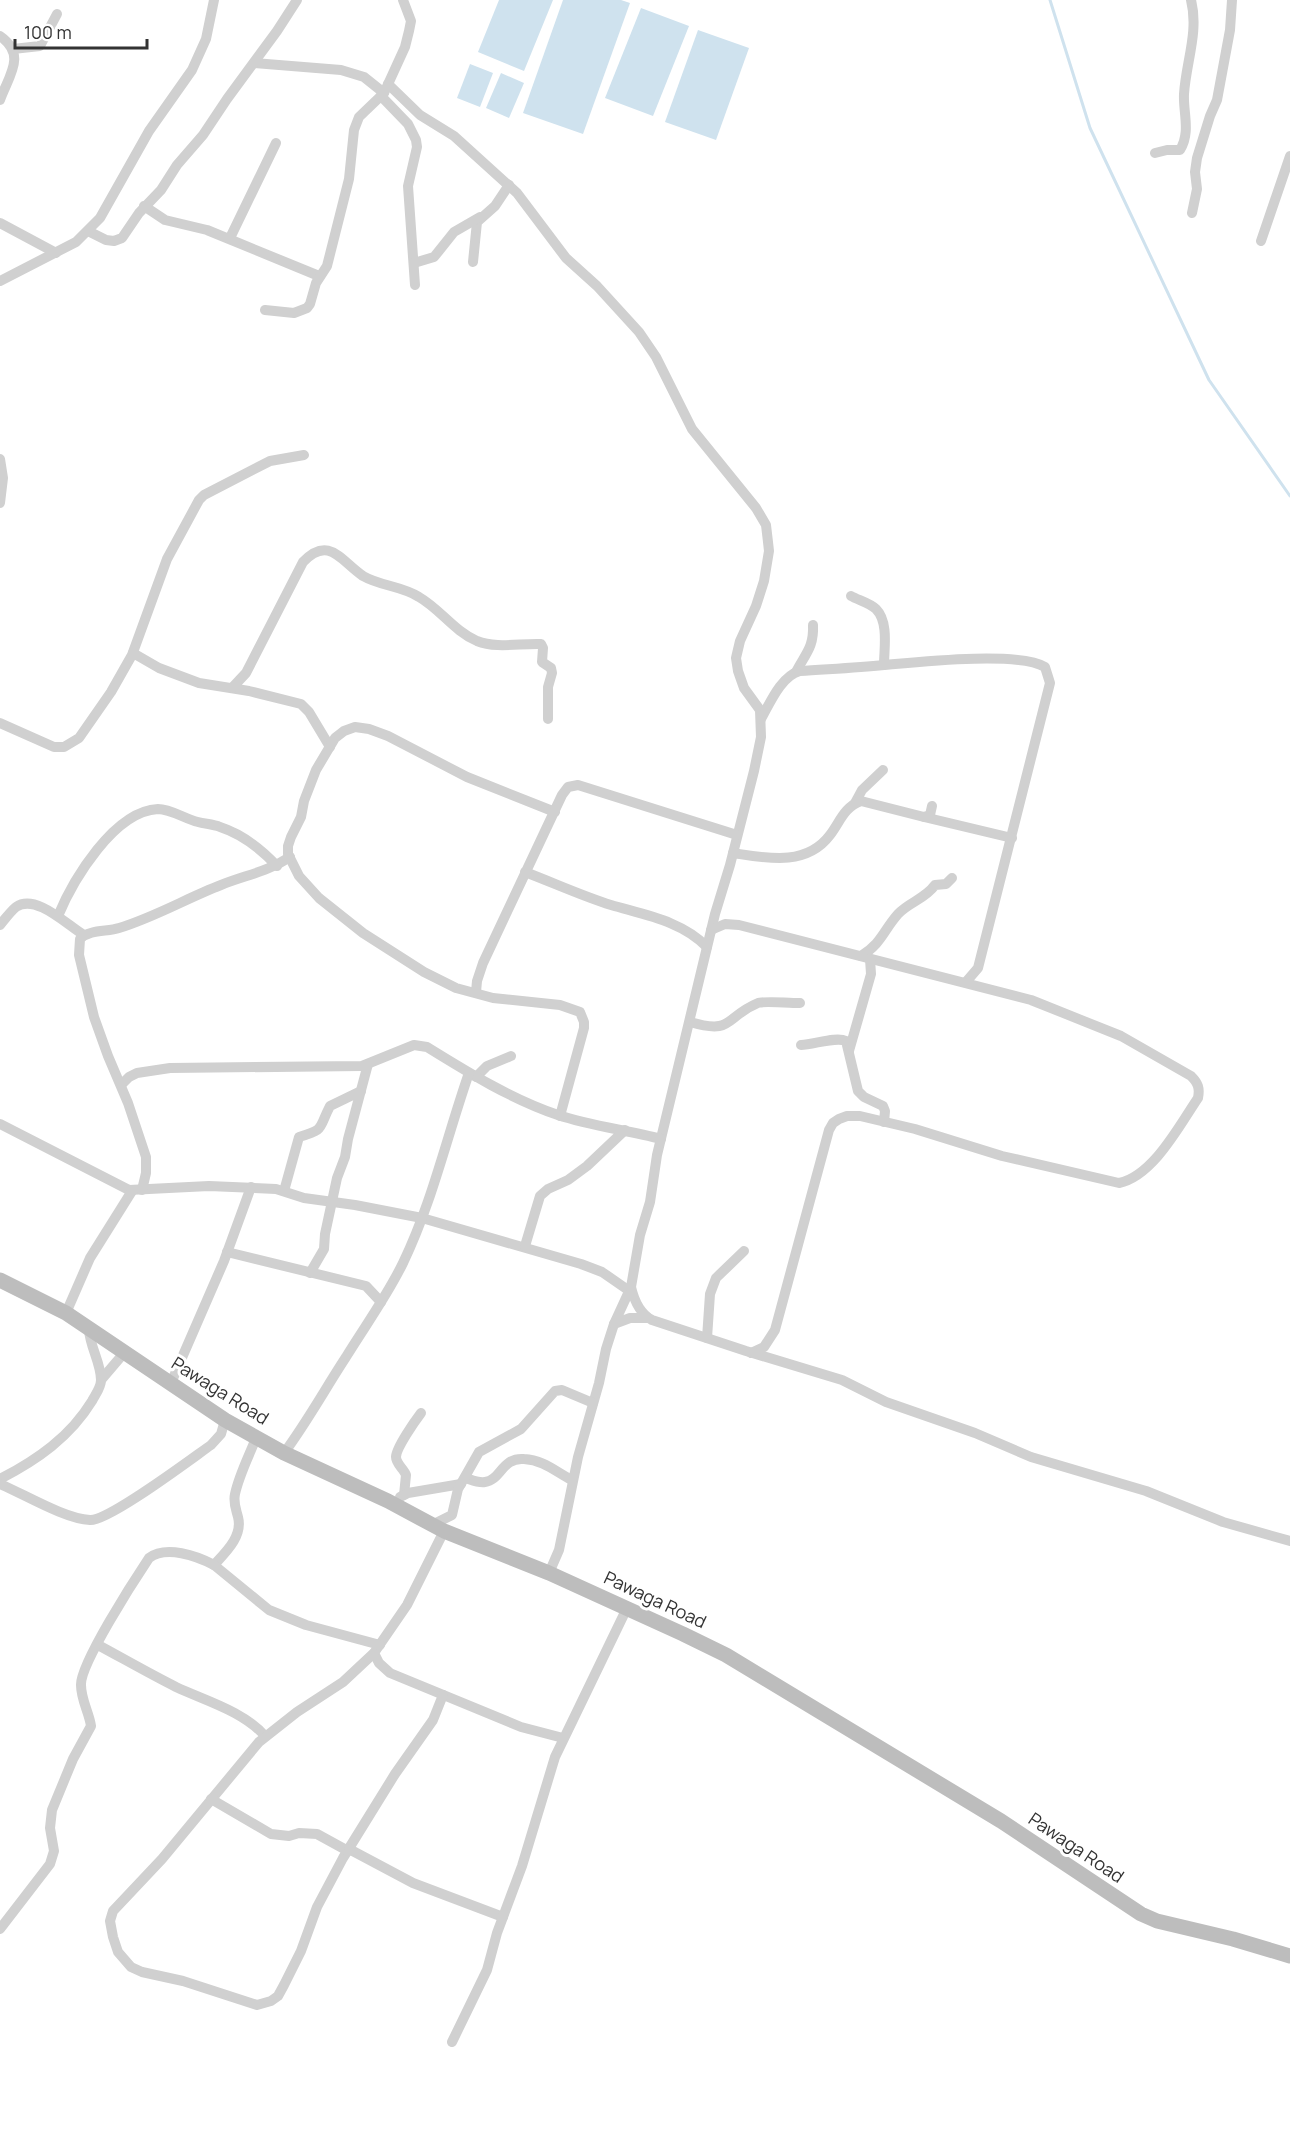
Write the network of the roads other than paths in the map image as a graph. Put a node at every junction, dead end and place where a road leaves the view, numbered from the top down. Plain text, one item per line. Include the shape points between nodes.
1 (214, 0) edge
2 (297, 0) edge
3 (403, 0) edge
4 (1191, 0) edge
5 (1232, 0) edge
6 (57, 14) dead end
7 (0, 36) edge
8 (13, 49) junction
9 (254, 63) junction
10 (384, 91) junction
11 (0, 100) edge
12 (276, 143) dead end
13 (1155, 153) dead end
14 (1290, 156) edge
15 (508, 185) junction
16 (144, 206) junction
17 (1192, 213) dead end
18 (481, 217) junction
19 (0, 223) edge
20 (88, 231) junction
21 (230, 238) junction
22 (1262, 241) dead end
23 (56, 253) junction
24 (473, 262) dead end
25 (414, 263) junction
26 (319, 276) junction
27 (0, 281) edge
28 (415, 285) dead end
29 (265, 310) dead end
30 (304, 455) dead end
31 (0, 459) edge
32 (0, 503) edge
33 (851, 596) dead end
34 (813, 626) dead end
35 (133, 653) junction
36 (884, 665) junction
37 (796, 672) junction
38 (232, 688) junction
39 (548, 719) dead end
40 (761, 719) junction
41 (0, 723) edge
42 (330, 747) junction
43 (883, 770) dead end
44 (855, 803) junction
45 (932, 806) dead end
46 (555, 812) junction
47 (924, 817) junction
48 (737, 836) junction
49 (1012, 838) junction
50 (733, 853) junction
51 (290, 857) junction
52 (277, 866) junction
53 (525, 872) junction
54 (952, 878) dead end
55 (58, 916) junction
56 (0, 925) edge
57 (711, 930) junction
58 (84, 935) junction
59 (707, 947) junction
60 (866, 958) junction
61 (966, 982) junction
62 (476, 992) junction
63 (800, 1003) dead end
64 (690, 1022) junction
65 (801, 1045) dead end
66 (849, 1052) junction
67 (511, 1056) dead end
68 (368, 1064) junction
69 (472, 1075) junction
70 (121, 1085) junction
71 (361, 1091) junction
72 (560, 1116) junction
73 (884, 1122) junction
74 (0, 1124) edge
75 (625, 1130) junction
76 (661, 1139) junction
77 (251, 1187) junction
78 (137, 1191) junction
79 (284, 1191) junction
80 (333, 1201) junction
81 (422, 1218) junction
82 (525, 1246) junction
83 (744, 1251) dead end
84 (227, 1252) junction
85 (310, 1273) junction
86 (0, 1281) edge
87 (629, 1288) junction
88 (381, 1302) junction
89 (66, 1313) junction
90 (648, 1318) junction
91 (614, 1324) junction
92 (89, 1330) junction
93 (707, 1338) junction
94 (124, 1353) junction
95 (751, 1353) junction
96 (101, 1380) junction
97 (171, 1383) junction
98 (593, 1403) junction
99 (421, 1413) dead end
100 (225, 1420) junction
101 (256, 1438) junction
102 (284, 1453) junction
103 (0, 1479) edge
104 (572, 1480) junction
105 (464, 1481) junction
106 (0, 1484) edge
107 (404, 1496) junction
108 (388, 1500) junction
109 (438, 1528) junction
110 (1290, 1541) edge
111 (214, 1565) junction
112 (549, 1573) junction
113 (627, 1608) junction
114 (98, 1645) junction
115 (377, 1649) junction
116 (443, 1695) junction
117 (265, 1736) junction
118 (563, 1738) junction
119 (211, 1799) junction
120 (348, 1850) junction
121 (503, 1917) junction
122 (0, 1929) edge
123 (1290, 1956) edge
124 (452, 2042) dead end

1 - 20 street via 206,39 192,70 149,131 100,218
2 - 9 street
3 - 10 street via 411,21 409,31
4 - 13 street via 1194,37 1184,96 1185,138 1180,150
5 - 17 street via 1217,100 1197,158
6 - 8 street via 40,46
7 - 8 street
8 - 11 street via 14,66
9 - 10 street via 341,70 364,77
9 - 16 street via 161,190
10 - 15 street via 454,136
10 - 25 street via 416,140 408,186
10 - 26 street via 360,117 354,130 340,219 327,266
12 - 21 street
14 - 22 street
15 - 18 street via 495,206
15 - 40 street via 566,258 648,343 692,429 766,525 769,551 764,581 736,658 744,688 760,710
16 - 20 street via 122,238 106,240
16 - 21 street via 165,220
18 - 24 street
18 - 25 street via 454,232 434,257
19 - 23 street
20 - 23 street
21 - 26 street
23 - 27 street
25 - 28 street
26 - 29 street via 307,308 294,313
30 - 35 street via 270,461 199,500 167,559
31 - 32 street
33 - 36 street via 875,608 881,616
34 - 37 street via 811,648
35 - 38 street via 159,668 200,683
35 - 41 street via 99,710 71,744 54,747
36 - 37 street
36 - 49 street via 1018,660 1045,667 1050,683
37 - 40 street via 786,678
38 - 39 street via 253,661 303,562 322,549 342,557 375,581 418,596 480,642 541,644 542,662 552,673
38 - 42 street via 301,704
40 - 48 street via 761,737
42 - 46 street via 344,731 355,727 369,729 467,777
42 - 51 street via 304,801 288,846
43 - 44 street via 862,790
44 - 47 street via 865,801
44 - 50 street via 840,816 830,836 810,851 788,859
45 - 47 street via 930,815
46 - 48 street via 564,790 575,785
46 - 53 street
47 - 49 street
48 - 50 street
49 - 61 street via 978,968
50 - 57 street
51 - 52 street
51 - 62 street via 309,888 348,922 424,972 456,988
52 - 55 street via 262,851 219,826 161,809 147,811 123,824 80,871
52 - 58 street via 119,928
53 - 59 street via 681,927
53 - 62 street via 483,963
54 - 60 street via 946,884 935,885 898,915
55 - 56 street via 26,903
55 - 58 street
57 - 59 street
57 - 60 street via 725,924 739,925
58 - 70 street via 78,944 79,955 97,1026
59 - 64 street
60 - 61 street
60 - 66 street via 871,974
61 - 73 street via 1031,1000 1121,1036 1191,1076 1199,1089 1197,1098 1142,1172 1119,1183 1002,1156
62 - 72 street via 493,998 560,1005 580,1012 584,1028
63 - 64 street via 759,1002 714,1028
64 - 76 street
65 - 66 street via 842,1039
66 - 73 street via 858,1091 883,1106
67 - 69 street
68 - 69 street via 420,1045
68 - 70 street via 170,1068 137,1073
68 - 71 street
69 - 72 street
69 - 81 street
70 - 78 street via 146,1157 146,1173
71 - 79 street via 330,1106 320,1129 298,1137
71 - 80 street
72 - 75 street
73 - 95 street via 847,1116 833,1123 775,1330 764,1347
74 - 78 street via 118,1186
75 - 76 street
75 - 82 street via 587,1166 540,1196
76 - 87 street
77 - 78 street
77 - 79 street
77 - 84 street
78 - 89 street via 90,1258
79 - 80 street
80 - 81 street
80 - 85 street via 324,1249
81 - 82 street
81 - 88 street
82 - 87 street via 596,1269
83 - 93 street via 716,1278 710,1294
84 - 85 street
84 - 97 street
85 - 88 street via 366,1286
86 - 89 main road, Pawaga Road
87 - 90 street
87 - 91 street
88 - 102 street
89 - 92 main road, Pawaga Road
90 - 91 street via 630,1318
90 - 93 street
91 - 98 street
92 - 94 main road, Pawaga Road
92 - 96 street
93 - 95 street
94 - 96 street
94 - 97 main road, Pawaga Road
95 - 110 street via 842,1380 886,1402 1031,1457 1146,1491 1223,1522
96 - 103 street via 94,1398 69,1433
97 - 100 main road, Pawaga Road
98 - 104 street
98 - 105 street via 562,1390 555,1391 521,1429 479,1452
99 - 107 street via 396,1455 406,1475
100 - 101 main road, Pawaga Road
100 - 106 street via 221,1434 211,1445 97,1520 76,1518
101 - 102 main road, Pawaga Road
101 - 111 street via 235,1496 238,1531
102 - 108 main road, Pawaga Road
104 - 105 street via 550,1466 524,1459 507,1463 490,1480
104 - 112 street via 559,1550
105 - 107 street
105 - 109 street via 452,1515
107 - 108 street
108 - 109 main road, Pawaga Road
109 - 112 main road, Pawaga Road
109 - 115 street via 407,1605
111 - 114 street via 187,1555 153,1555
111 - 115 street via 269,1610
112 - 113 main road, Pawaga Road
113 - 118 street
113 - 123 main road, Pawaga Road via 726,1655 796,1695 1001,1821 1141,1914
114 - 117 street via 240,1716
114 - 122 street via 81,1679 91,1726 50,1815 52,1858
115 - 116 street via 379,1663 390,1673
115 - 117 street via 343,1682
116 - 118 street via 521,1727
116 - 120 street via 433,1720
117 - 119 street
118 - 121 street
119 - 120 street via 271,1834 317,1834
119 - 120 street via 113,1911 110,1920 118,1952 137,1970 257,2005 271,2001 284,1985 317,1907
120 - 121 street via 413,1883
121 - 124 street via 487,1970

